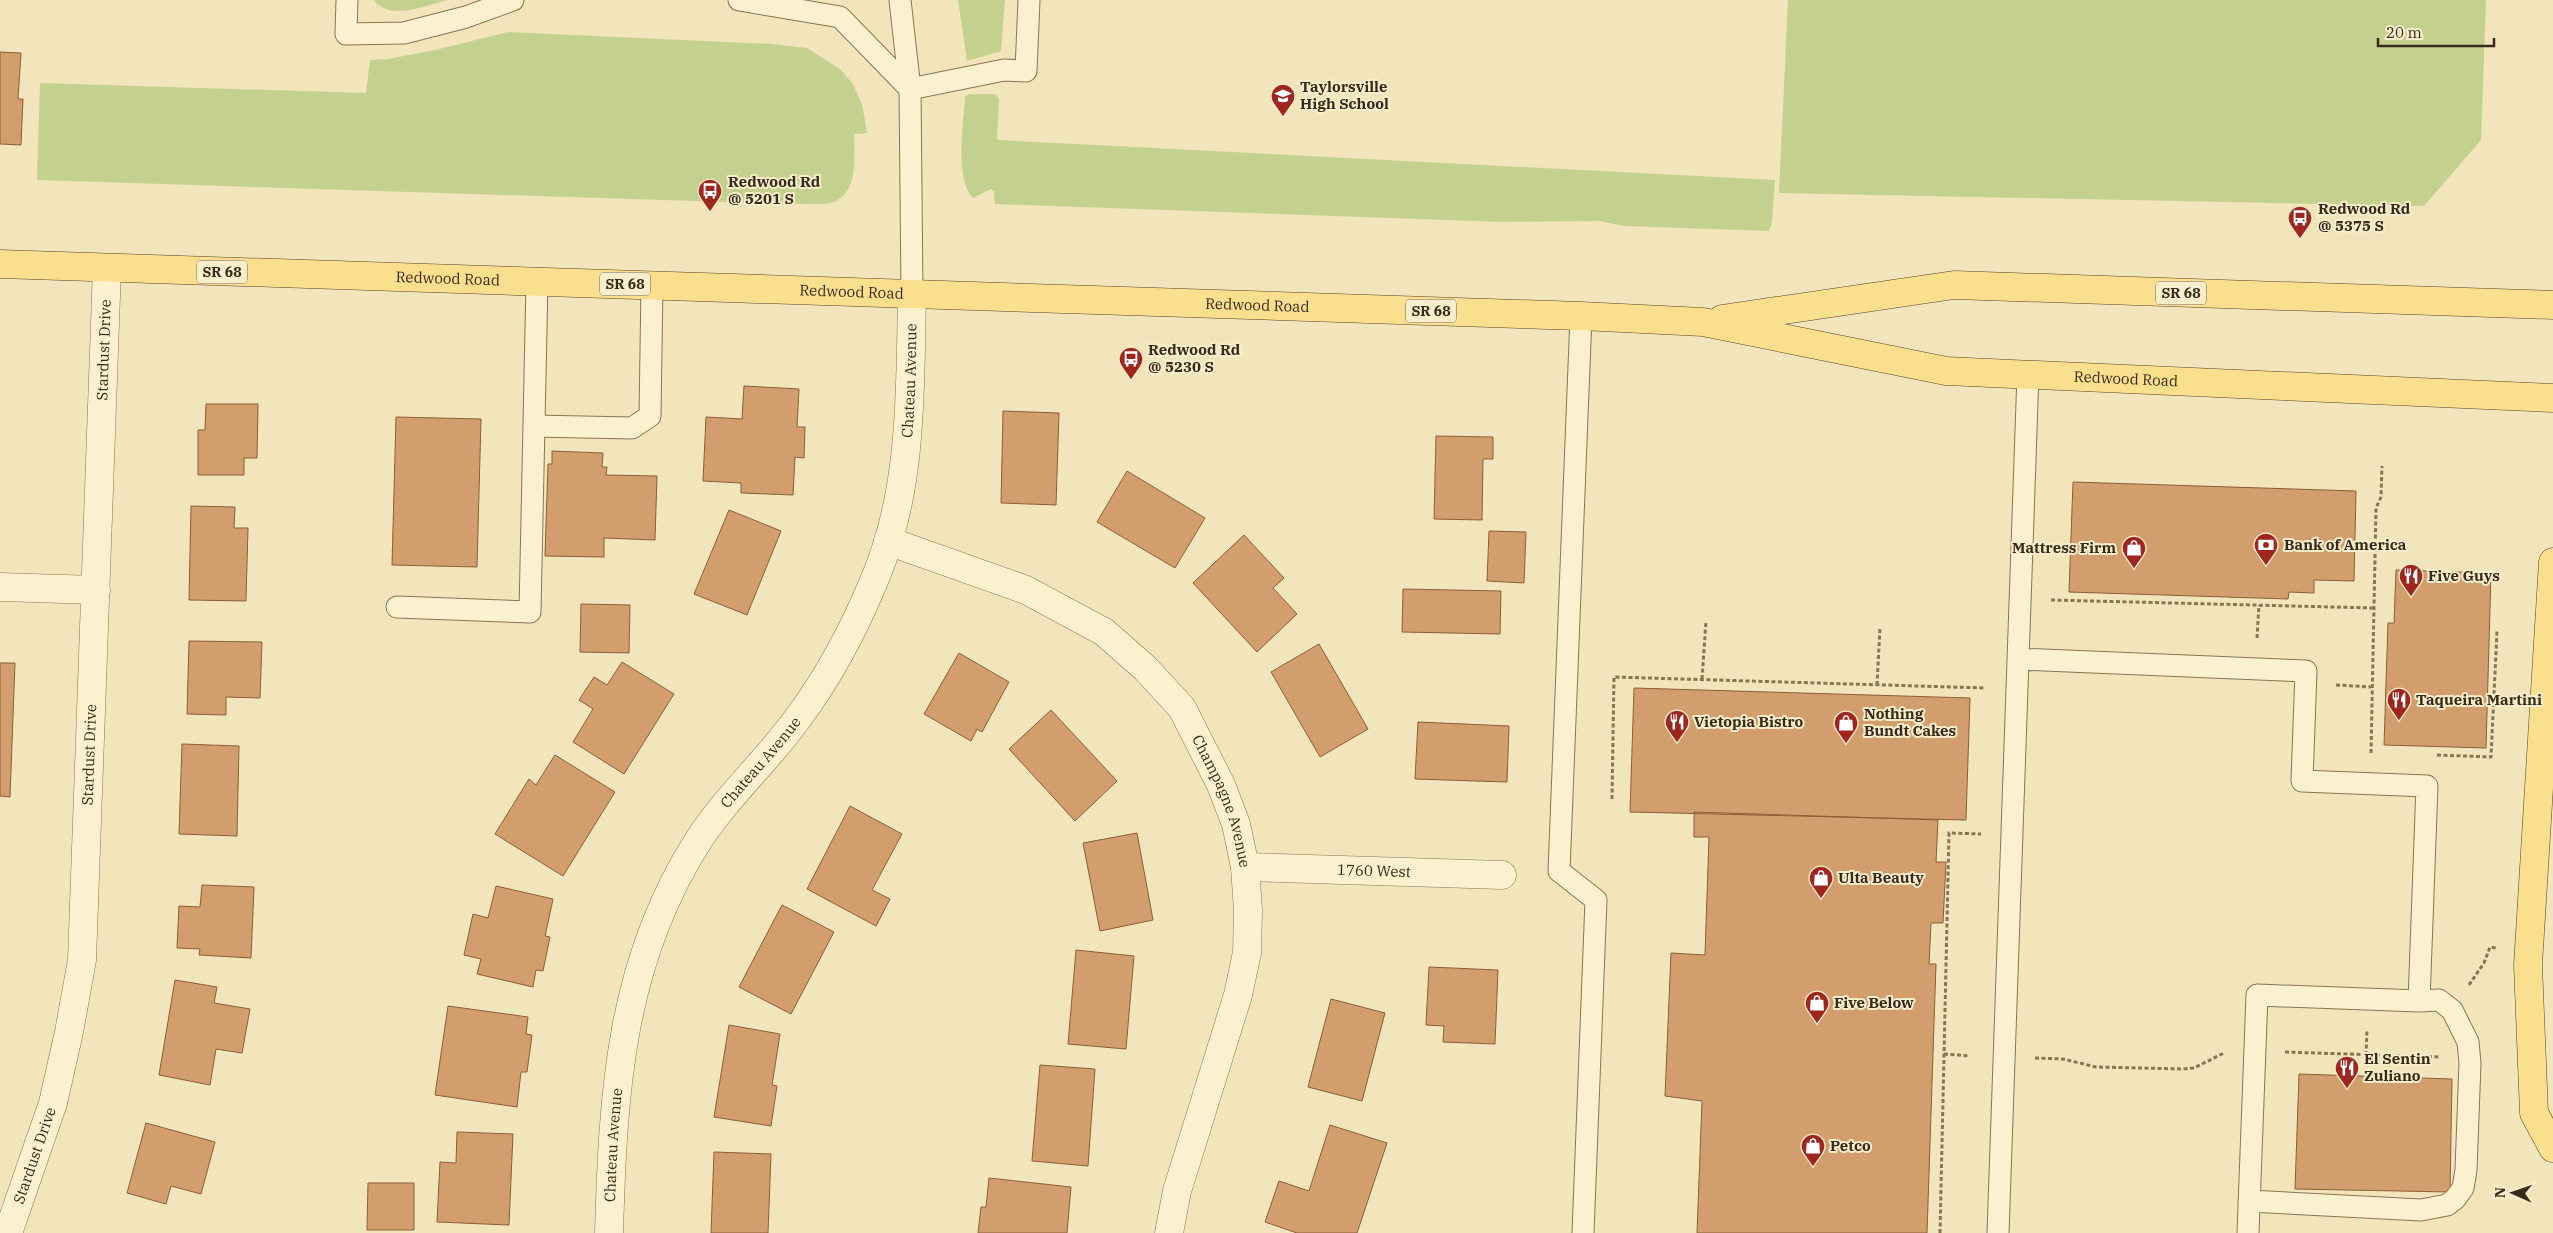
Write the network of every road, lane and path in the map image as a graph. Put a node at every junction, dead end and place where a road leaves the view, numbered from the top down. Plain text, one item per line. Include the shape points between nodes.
1 (347, 0) edge
2 (514, 0) edge
3 (739, 0) edge
4 (900, 0) edge
5 (1029, 0) edge
6 (910, 89) junction
7 (0, 264) edge
8 (107, 268) junction
9 (537, 282) junction
10 (652, 285) junction
11 (912, 294) junction
12 (2553, 305) edge
13 (1582, 316) junction
14 (1703, 322) junction
15 (2028, 374) junction
16 (2553, 398) edge
17 (534, 426) junction
18 (2382, 466) dead end
19 (888, 541) junction
20 (2553, 562) edge
21 (0, 587) edge
22 (96, 590) junction
23 (2045, 599) dead end
24 (397, 607) dead end
25 (2373, 608) junction
26 (1706, 621) dead end
27 (1880, 627) dead end
28 (2497, 631) dead end
29 (2018, 659) junction
30 (1702, 679) junction
31 (1876, 684) junction
32 (1987, 698) dead end
33 (2378, 753) dead end
34 (2434, 755) dead end
35 (1612, 799) dead end
36 (1984, 825) dead end
37 (1245, 867) junction
38 (1502, 875) dead end
39 (2501, 948) dead end
40 (2464, 990) dead end
41 (2419, 1001) junction
42 (2230, 1051) dead end
43 (2280, 1052) dead end
44 (1944, 1054) junction
45 (1970, 1056) dead end
46 (2444, 1057) dead end
47 (2034, 1058) dead end
48 (2553, 1148) edge
49 (2249, 1201) junction
50 (8, 1233) edge
51 (609, 1233) edge
52 (1169, 1233) edge
53 (1583, 1233) edge
54 (1940, 1233) edge
55 (1998, 1233) edge
56 (2248, 1233) edge

1 - 2 lane via 346,34 404,33
3 - 6 lane via 840,17
4 - 6 lane
5 - 6 lane via 1026,71 1004,70
6 - 11 lane
7 - 8 main road, Redwood Road / SR 68
8 - 9 main road, Redwood Road / SR 68
8 - 22 street, Stardust Drive
9 - 10 main road, Redwood Road / SR 68
9 - 17 lane
10 - 11 main road, Redwood Road / SR 68
10 - 17 lane via 650,416 632,428
11 - 13 main road, Redwood Road / SR 68
11 - 19 street, Chateau Avenue via 907,436 900,490
12 - 14 main road, Redwood Road / SR 68 via 1954,285
13 - 14 main road, Redwood Road / SR 68
13 - 53 lane via 1560,871 1596,900
14 - 15 main road, Redwood Road / SR 68 via 1946,371
15 - 16 main road, Redwood Road / SR 68
15 - 29 lane
17 - 24 lane via 530,612
18 - 25 path via 2381,498 2376,508
19 - 37 street, Champagne Avenue via 1026,590 1104,632 1145,668 1182,708 1221,784 1236,824
19 - 51 street, Chateau Avenue via 877,575 828,674 797,720 725,804 698,841 660,917 638,977 624,1029 616,1083
20 - 48 main road via 2528,965 2534,1113
21 - 22 street
22 - 50 street, Stardust Drive via 82,960 53,1103
23 - 25 path
25 - 33 path via 2369,753
26 - 30 path
27 - 31 path
28 - 34 path via 2491,757
29 - 41 lane via 2306,671 2302,781 2426,786
29 - 55 lane
30 - 31 path
30 - 35 path via 1614,677
31 - 32 path via 1988,688
36 - 44 path via 1984,834 1949,833
37 - 38 street, 1760 West
37 - 52 street, Champagne Avenue via 1247,953 1238,995 1177,1191
39 - 40 path via 2490,947 2477,975
41 - 49 lane via 2257,995
41 - 49 lane via 2439,1000 2452,1010 2468,1042 2470,1078 2466,1170 2463,1188 2455,1199 2447,1205 2421,1210
42 - 47 path via 2194,1068 2183,1069 2096,1067 2063,1059
43 - 46 path
44 - 45 path
44 - 54 path
49 - 56 lane

